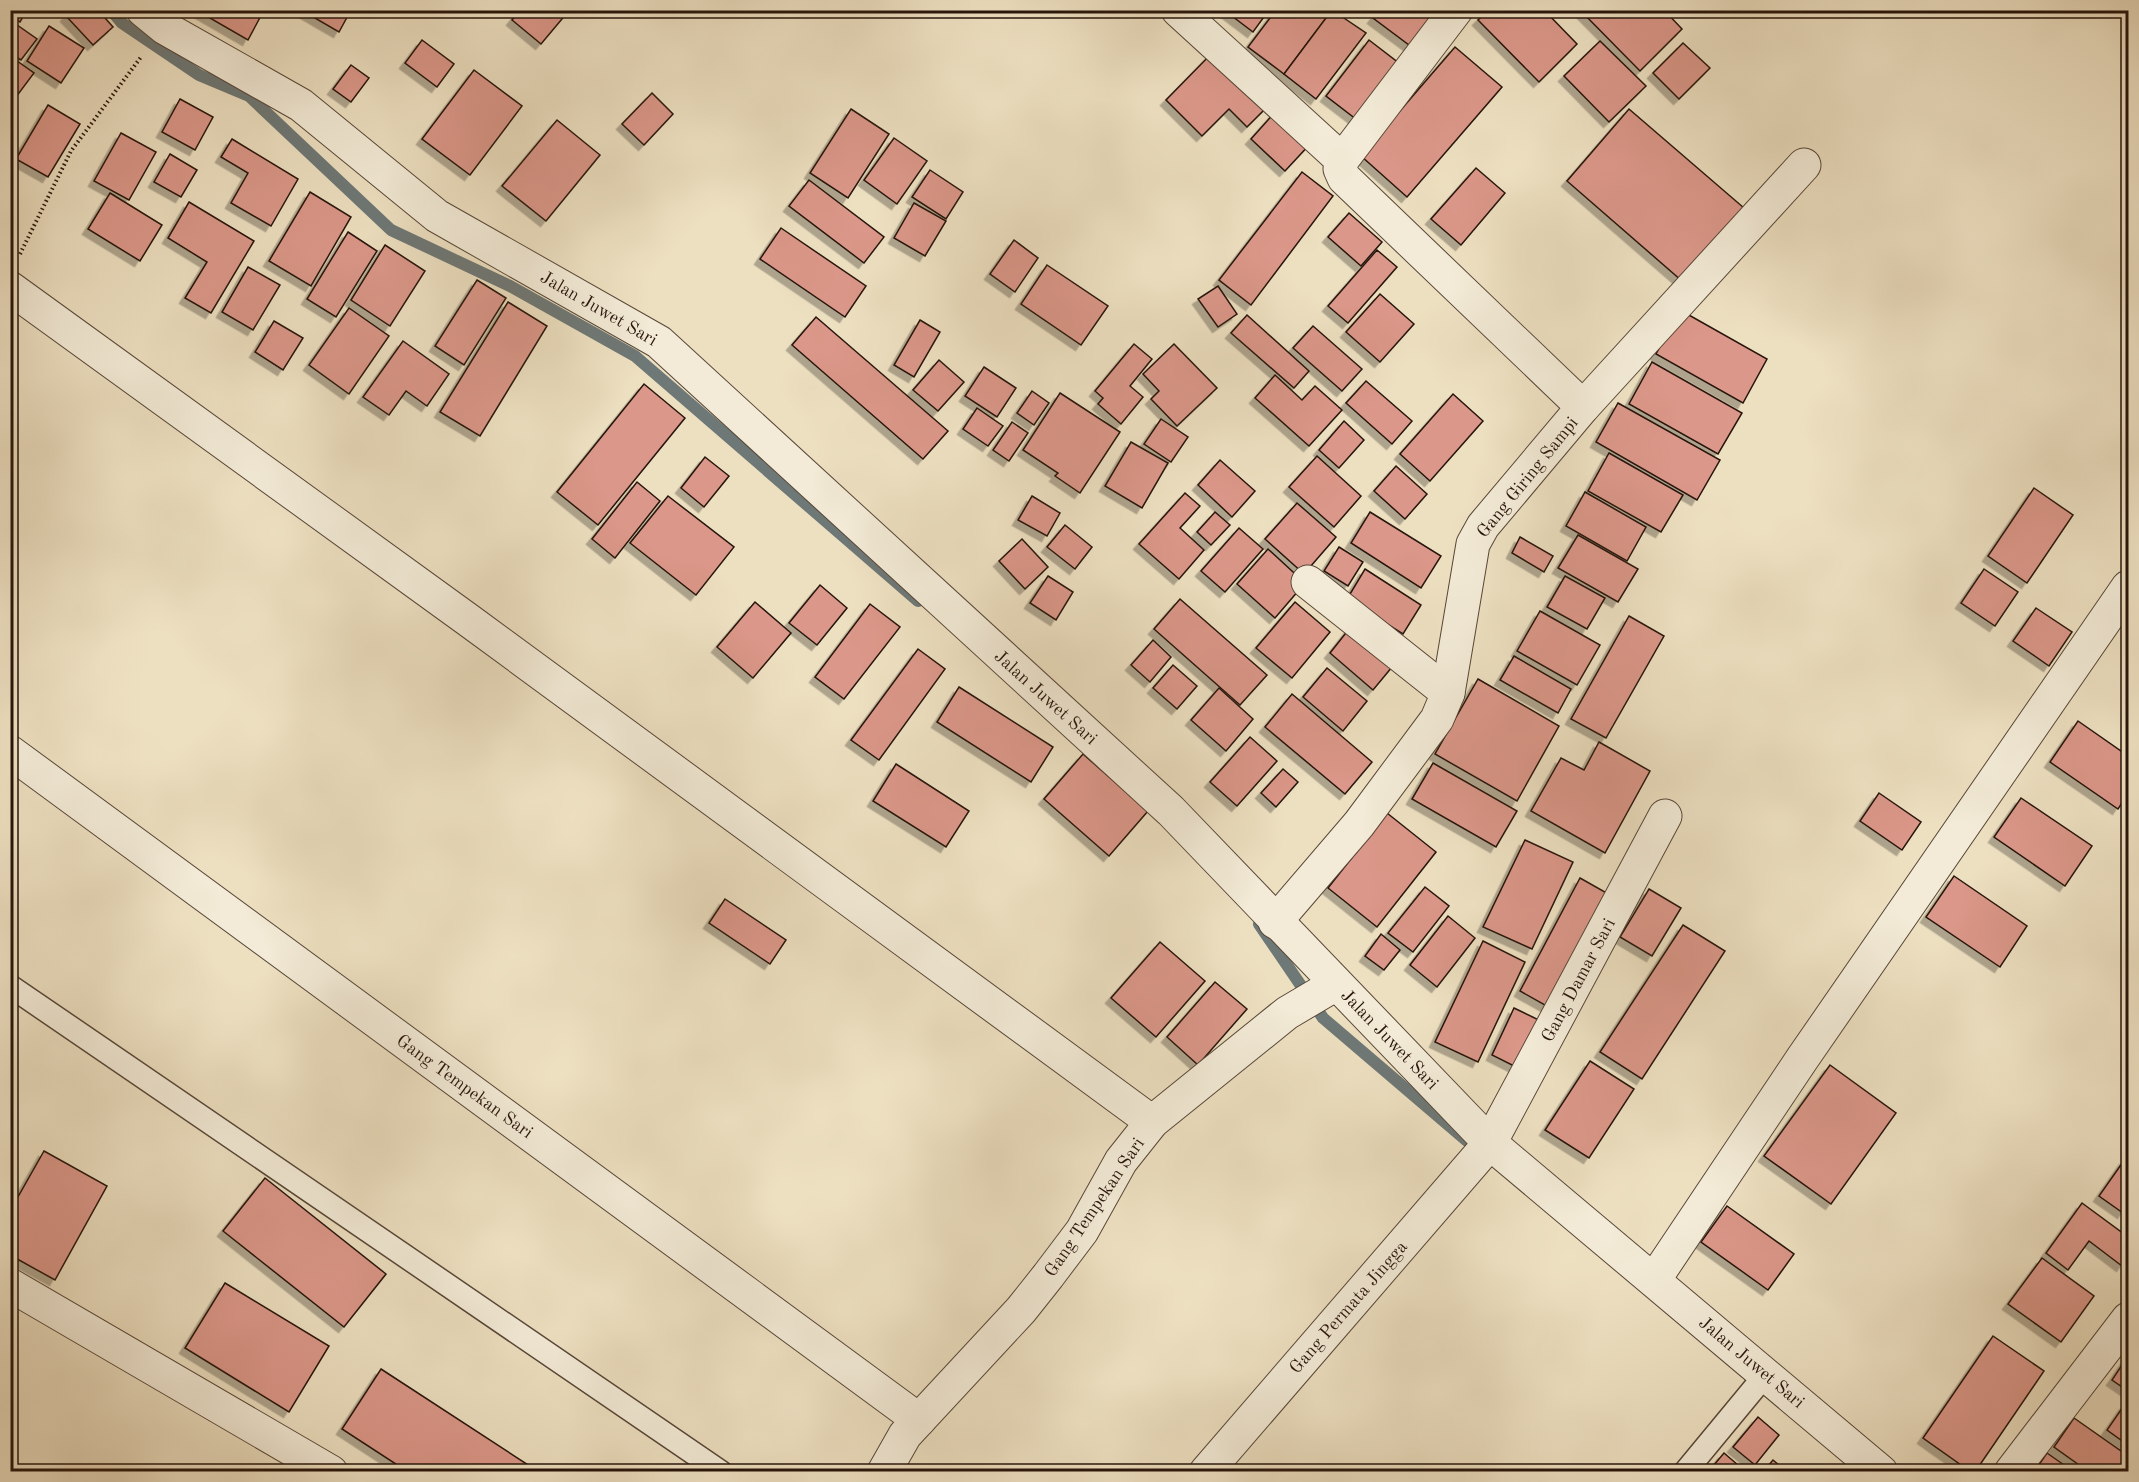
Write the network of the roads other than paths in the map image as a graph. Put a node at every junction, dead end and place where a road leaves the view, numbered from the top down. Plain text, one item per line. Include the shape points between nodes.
1 (143, 10) edge
2 (1178, 10) edge
3 (1456, 10) edge
4 (1342, 160) junction
5 (1804, 165) dead end
6 (13, 276) edge
7 (1583, 407) junction
8 (1308, 582) dead end
9 (2128, 587) edge
10 (1448, 693) junction
11 (10, 752) edge
12 (1665, 816) dead end
13 (1275, 922) junction
14 (10, 986) edge
15 (1327, 990) junction
16 (1152, 1122) junction
17 (1483, 1152) junction
18 (1654, 1280) junction
19 (10, 1285) edge
20 (2128, 1319) edge
21 (1761, 1381) junction
22 (919, 1420) junction
23 (331, 1472) edge
24 (721, 1472) edge
25 (884, 1472) edge
26 (1206, 1472) edge
27 (1685, 1472) edge
28 (1881, 1472) edge
29 (2011, 1472) edge

1 - 13 street, Jalan Juwet Sari via 165,28 301,105 437,216 659,342 1172,811
2 - 4 street
3 - 4 street
4 - 7 street via 1340,170 1344,178
5 - 7 street, Gang Giring Sampi
6 - 16 street via 480,629
7 - 10 street, Gang Giring Sampi via 1483,526 1473,544
8 - 10 street
9 - 18 street
10 - 13 street, Gang Giring Sampi via 1437,719 1366,815
11 - 22 street, Gang Tempekan Sari
12 - 17 street, Gang Damar Sari
13 - 15 street, Jalan Juwet Sari
14 - 24 lane
15 - 16 street, Gang Tempekan Sari via 1287,1013
15 - 17 street, Jalan Juwet Sari
16 - 22 street, Gang Tempekan Sari via 1121,1161 1082,1231 1048,1276
17 - 18 street, Jalan Juwet Sari
17 - 26 street, Gang Permata Jingga
18 - 21 street, Jalan Juwet Sari
19 - 23 street
20 - 29 street
21 - 27 lane
21 - 28 street, Jalan Juwet Sari
22 - 25 street, Gang Tempekan Sari via 905,1435

